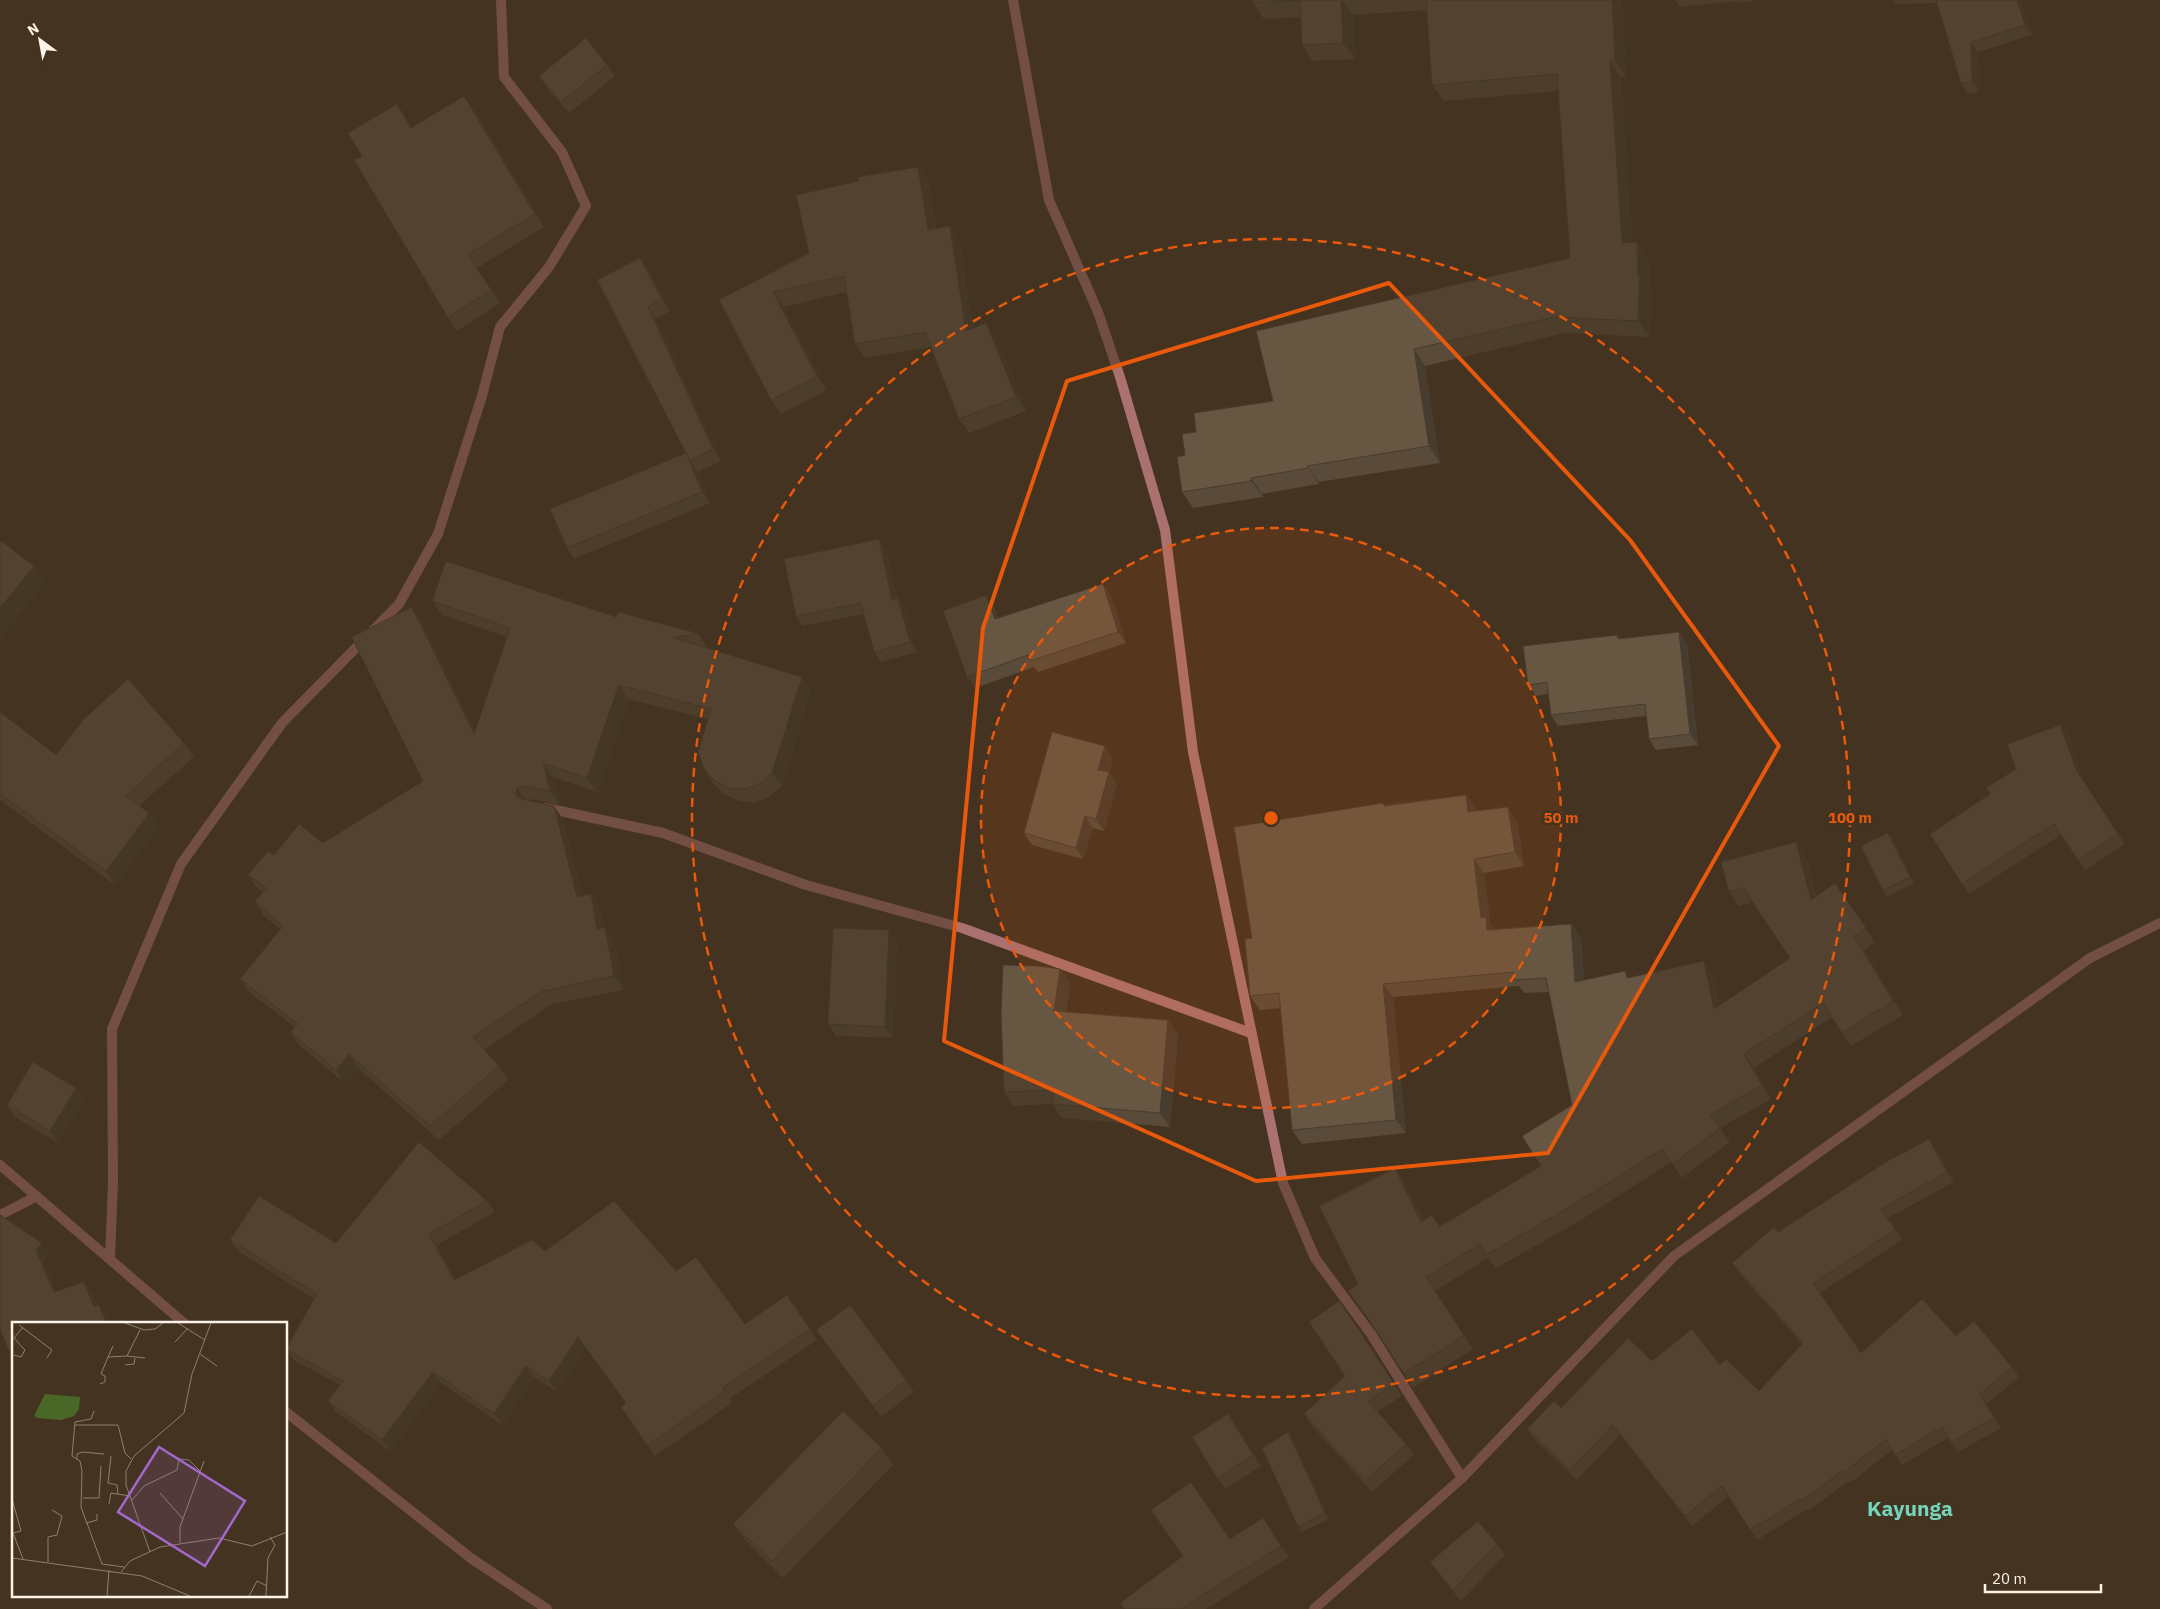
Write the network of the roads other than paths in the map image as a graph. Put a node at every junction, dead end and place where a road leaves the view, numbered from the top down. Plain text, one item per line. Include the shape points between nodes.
1 (502, 0) edge
2 (1013, 0) edge
3 (532, 806) edge
4 (2160, 923) edge
5 (1251, 1033) junction
6 (0, 1165) edge
7 (37, 1196) junction
8 (0, 1215) edge
9 (110, 1258) junction
10 (183, 1322) edge
11 (288, 1414) edge
12 (1462, 1478) junction
13 (547, 1609) edge
14 (1314, 1609) edge

1 - 9 street via 504,77 562,152 586,206 549,267 500,327 482,396 438,534 399,604 282,723 181,864 112,1029
2 - 5 street via 1049,200 1098,312 1165,530 1193,752
3 - 5 street via 663,833 806,885 962,928
4 - 12 street via 2090,958 1674,1256
5 - 12 street via 1282,1183 1315,1258 1371,1334
6 - 7 street
7 - 8 street
7 - 9 street
9 - 10 street
11 - 13 street via 472,1559
12 - 14 street

